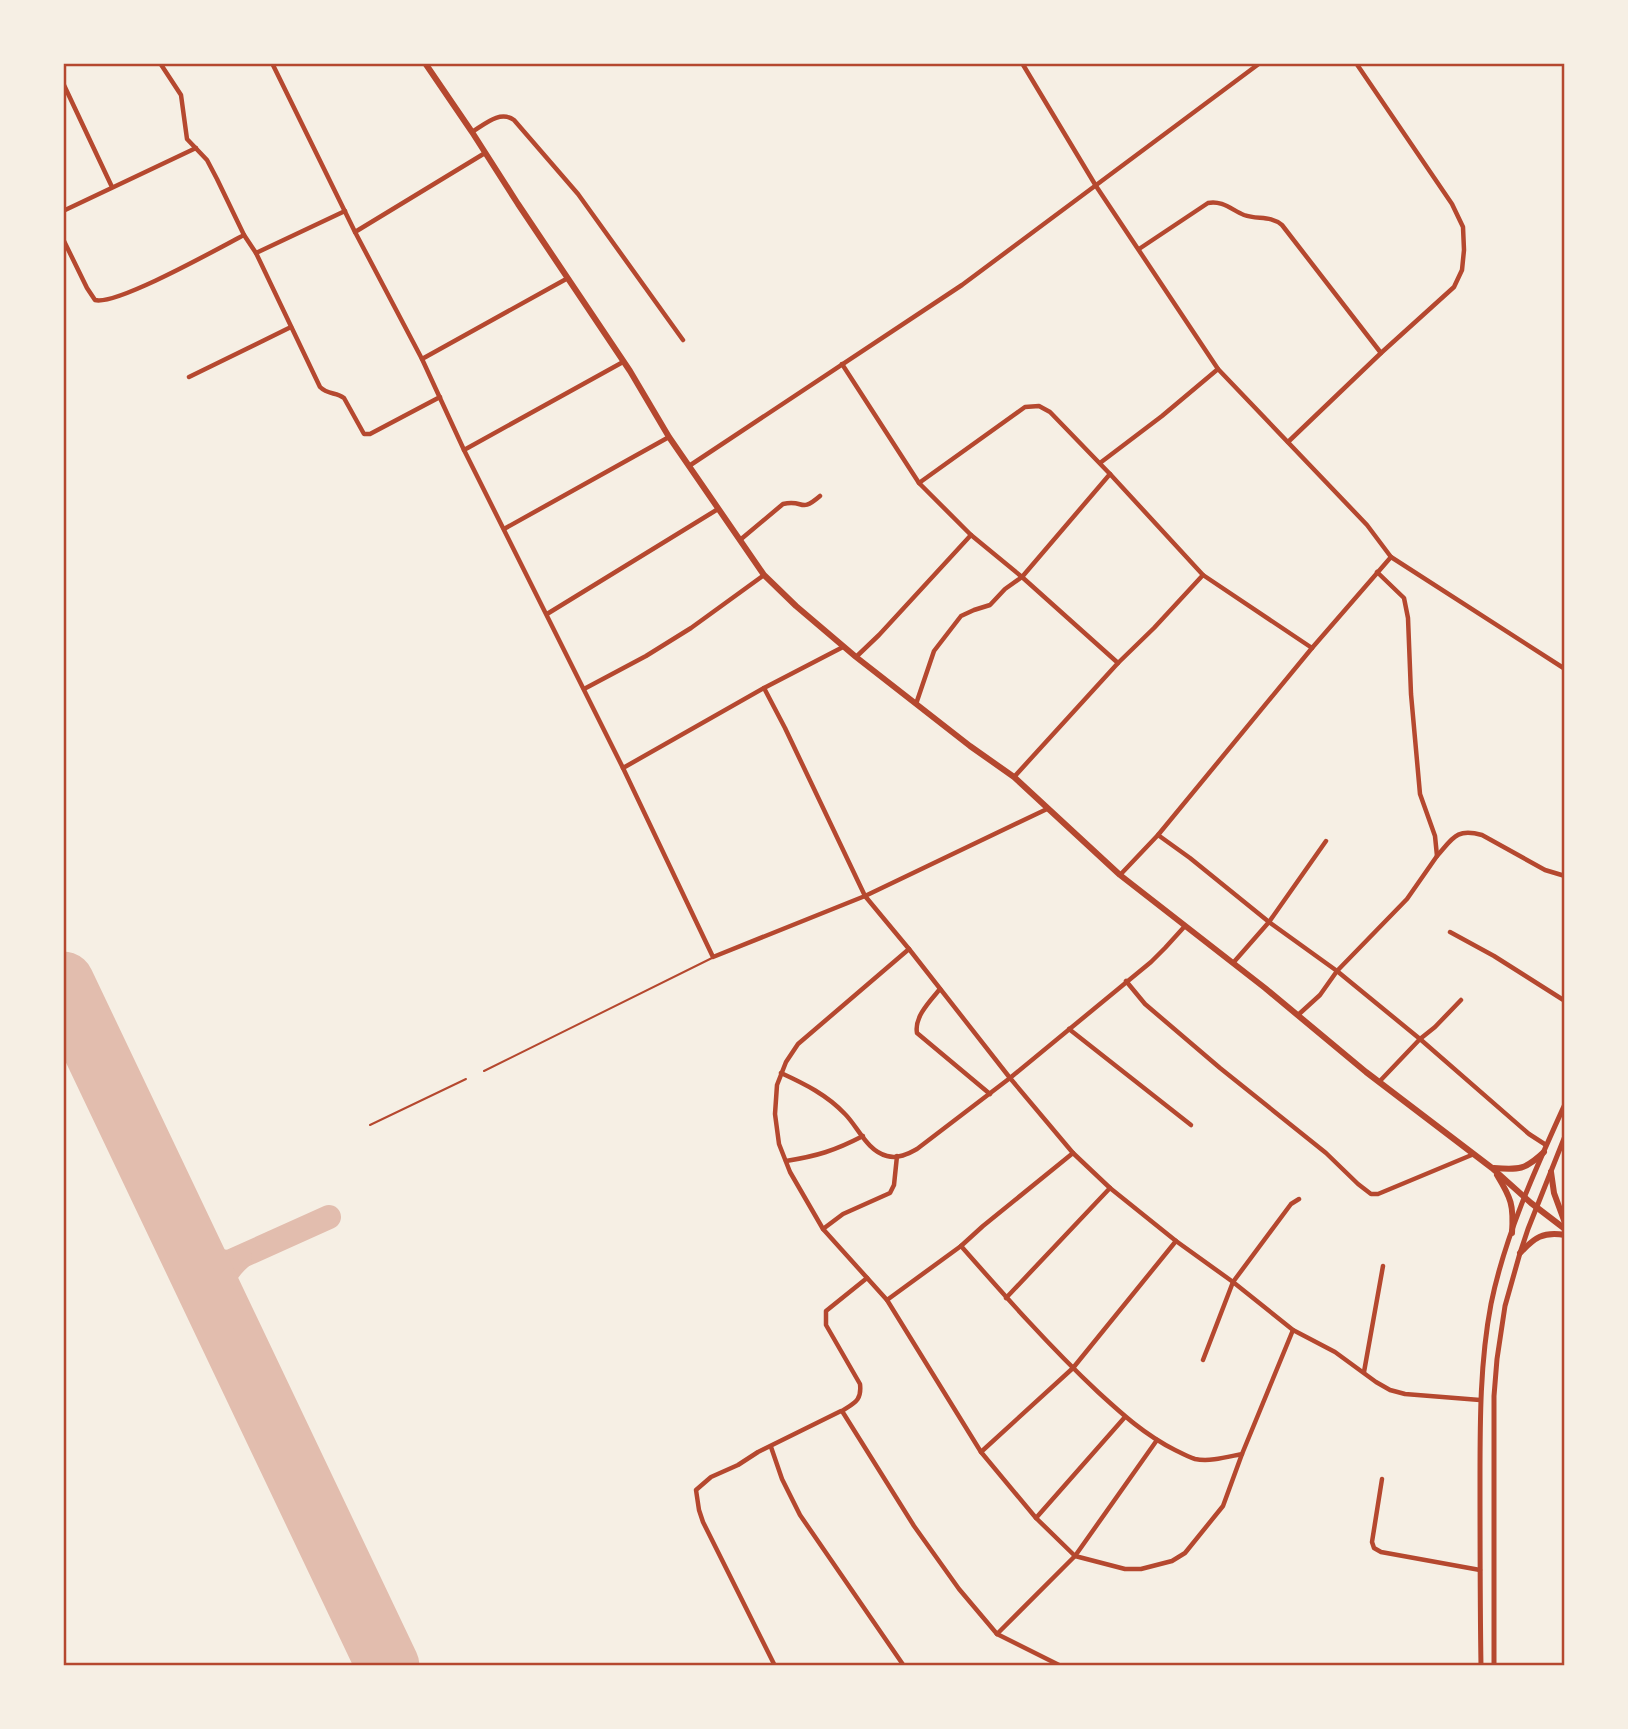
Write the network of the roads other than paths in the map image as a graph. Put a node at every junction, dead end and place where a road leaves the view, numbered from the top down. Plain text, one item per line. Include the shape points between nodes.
1 (160, 63) edge
2 (272, 63) edge
3 (425, 63) edge
4 (1023, 63) edge
5 (1260, 63) edge
6 (1356, 63) edge
7 (63, 83) edge
8 (472, 132) junction
9 (196, 148) junction
10 (486, 152) junction
11 (1096, 186) junction
12 (112, 187) junction
13 (63, 211) edge
14 (345, 211) junction
15 (355, 232) junction
16 (243, 235) junction
17 (63, 239) edge
18 (1139, 249) junction
19 (256, 253) junction
20 (568, 278) junction
21 (290, 327) junction
22 (684, 340) dead end
23 (1381, 353) junction
24 (422, 359) junction
25 (622, 362) junction
26 (842, 364) junction
27 (1218, 369) junction
28 (189, 377) dead end
29 (440, 397) junction
30 (669, 437) junction
31 (1288, 442) junction
32 (464, 450) junction
33 (1100, 463) junction
34 (689, 466) junction
35 (1110, 474) junction
36 (919, 483) junction
37 (820, 496) dead end
38 (719, 509) junction
39 (504, 528) junction
40 (971, 534) junction
41 (740, 540) junction
42 (1391, 557) junction
43 (1377, 572) junction
44 (764, 575) junction
45 (1203, 575) junction
46 (1022, 577) junction
47 (547, 614) junction
48 (844, 646) junction
49 (1312, 648) junction
50 (856, 657) junction
51 (1118, 663) junction
52 (1565, 668) edge
53 (764, 688) junction
54 (584, 689) junction
55 (916, 704) junction
56 (623, 768) junction
57 (1014, 778) junction
58 (1047, 809) junction
59 (1158, 835) junction
60 (1326, 841) dead end
61 (1437, 856) junction
62 (1120, 875) junction
63 (1565, 876) edge
64 (865, 896) junction
65 (1269, 922) junction
66 (1186, 925) junction
67 (1450, 932) dead end
68 (909, 949) junction
69 (713, 957) junction
70 (1232, 963) junction
71 (1336, 971) junction
72 (1126, 981) junction
73 (940, 989) junction
74 (1461, 1000) dead end
75 (1565, 1001) edge
76 (1298, 1015) junction
77 (1069, 1029) junction
78 (1420, 1040) junction
79 (484, 1071) dead end
80 (781, 1073) junction
81 (1010, 1078) junction
82 (466, 1079) dead end
83 (1379, 1082) junction
84 (990, 1094) junction
85 (1565, 1104) edge
86 (370, 1125) dead end
87 (1191, 1125) dead end
88 (863, 1136) junction
89 (1565, 1136) edge
90 (1545, 1148) junction
91 (1073, 1153) junction
92 (1474, 1154) junction
93 (897, 1157) junction
94 (786, 1161) junction
95 (1492, 1168) junction
96 (1551, 1172) junction
97 (1110, 1188) junction
98 (1525, 1198) junction
99 (1299, 1199) dead end
100 (1537, 1207) junction
101 (1565, 1223) edge
102 (823, 1229) junction
103 (1565, 1229) edge
104 (1512, 1233) junction
105 (1565, 1235) edge
106 (1176, 1241) junction
107 (961, 1246) junction
108 (1520, 1253) junction
109 (1383, 1266) dead end
110 (867, 1278) junction
111 (1233, 1282) junction
112 (1006, 1298) junction
113 (887, 1300) junction
114 (1293, 1330) junction
115 (1203, 1360) dead end
116 (1073, 1368) junction
117 (1364, 1372) junction
118 (1480, 1400) junction
119 (842, 1411) junction
120 (1125, 1417) junction
121 (1157, 1440) junction
122 (771, 1447) junction
123 (981, 1452) junction
124 (1242, 1454) junction
125 (1382, 1479) dead end
126 (1036, 1518) junction
127 (1075, 1556) junction
128 (1480, 1570) junction
129 (1494, 1616) junction
130 (1480, 1617) junction
131 (997, 1634) junction
132 (1480, 1641) junction
133 (1494, 1641) junction
134 (775, 1666) edge
135 (904, 1666) edge
136 (1061, 1666) edge
137 (1481, 1666) edge
138 (1494, 1666) edge

1 - 9 street via 181,95 187,139
2 - 14 street
3 - 8 main road
4 - 11 street
5 - 11 street
6 - 23 street via 1463,227 1462,270 1454,287
7 - 12 street
8 - 10 main road
8 - 22 street via 501,115 514,120 579,194
9 - 12 street
9 - 16 street via 217,179
10 - 15 street
10 - 20 main road
11 - 18 street
11 - 26 street via 962,285
12 - 13 street
14 - 15 street
14 - 19 street
15 - 24 street
16 - 17 street via 139,288 101,302 87,288
16 - 19 street
18 - 23 street via 1215,201 1246,216 1275,219
18 - 27 street
19 - 21 street
20 - 24 street
20 - 25 main road
21 - 28 street
21 - 29 street via 320,387 344,398 364,434
23 - 31 street
24 - 29 street
25 - 30 main road
25 - 32 street
26 - 34 street
26 - 36 street
27 - 31 street
27 - 33 street
29 - 32 street
30 - 34 main road
30 - 39 street
31 - 42 street
32 - 39 street
33 - 35 street
33 - 36 street via 1050,412 1039,406 1026,407
34 - 38 main road
35 - 45 street
35 - 46 street
36 - 40 street
37 - 41 street via 809,506 783,504
38 - 41 main road
38 - 47 street
39 - 47 street
40 - 46 street
40 - 50 street
41 - 44 main road
42 - 43 street
42 - 52 street
43 - 49 street
43 - 61 street via 1404,598 1420,794
44 - 48 main road
44 - 54 street via 691,628
45 - 49 street
45 - 51 street
46 - 51 street
46 - 55 street via 990,605 961,616 934,651
47 - 54 street
48 - 50 main road
48 - 53 street
49 - 59 street
50 - 55 main road
51 - 57 street
53 - 56 street
53 - 64 street
54 - 56 street
55 - 57 main road
56 - 69 street
57 - 58 main road
58 - 62 main road
58 - 64 street
59 - 62 street
59 - 65 street
60 - 65 street
61 - 63 street via 1455,835 1472,832
61 - 71 street via 1407,899
62 - 66 main road
64 - 68 street
64 - 69 street
65 - 70 street
65 - 71 street
66 - 70 main road
66 - 72 street
67 - 75 street
68 - 73 street
68 - 80 street via 798,1044
69 - 79 lane
70 - 76 main road
71 - 76 street via 1320,995
71 - 78 street
72 - 77 street
72 - 92 street via 1145,1004 1371,1194
73 - 81 street
73 - 84 street via 925,1007 917,1033
74 - 78 street
76 - 83 main road
77 - 81 street
77 - 87 street
78 - 83 street
78 - 90 street
80 - 88 street via 815,1090
80 - 94 street via 775,1114
81 - 84 street
81 - 91 street
82 - 86 lane
83 - 92 main road
84 - 93 street via 917,1149
85 - 90 street
88 - 93 street via 885,1156
88 - 94 street via 814,1157
89 - 96 street
90 - 95 main road via 1524,1167
90 - 98 street
91 - 97 street
91 - 107 street
92 - 95 main road
93 - 102 street via 890,1193 843,1214
94 - 102 street
95 - 98 main road
95 - 104 main road via 1511,1202
96 - 100 street
96 - 101 main road
97 - 106 street
97 - 112 street
98 - 100 main road
98 - 104 street
99 - 111 street
100 - 103 main road
100 - 108 street
102 - 110 street
104 - 118 street via 1492,1303
105 - 108 main road via 1535,1238
106 - 111 street
106 - 116 street
107 - 112 street
107 - 113 street
108 - 129 street via 1505,1306 1494,1385
109 - 117 street
110 - 113 street
110 - 119 street via 826,1311 826,1325 860,1384 858,1400
111 - 114 street
111 - 115 street
112 - 116 street
113 - 123 street
114 - 117 street
114 - 124 street
116 - 120 street
116 - 123 street
117 - 118 street via 1390,1390 1405,1394
118 - 128 street
119 - 122 street
119 - 131 street via 929,1547
120 - 121 street
120 - 126 street
121 - 124 street via 1203,1460
121 - 127 street
122 - 134 street via 711,1476 696,1490 703,1522
122 - 135 street via 800,1515
123 - 126 street
124 - 127 street via 1223,1506 1185,1553 1172,1561 1125,1569
125 - 128 street via 1374,1548
126 - 127 street
127 - 131 street
128 - 130 street
129 - 130 street
129 - 133 street
130 - 132 street
131 - 136 street
132 - 133 street
132 - 137 street
133 - 138 street

